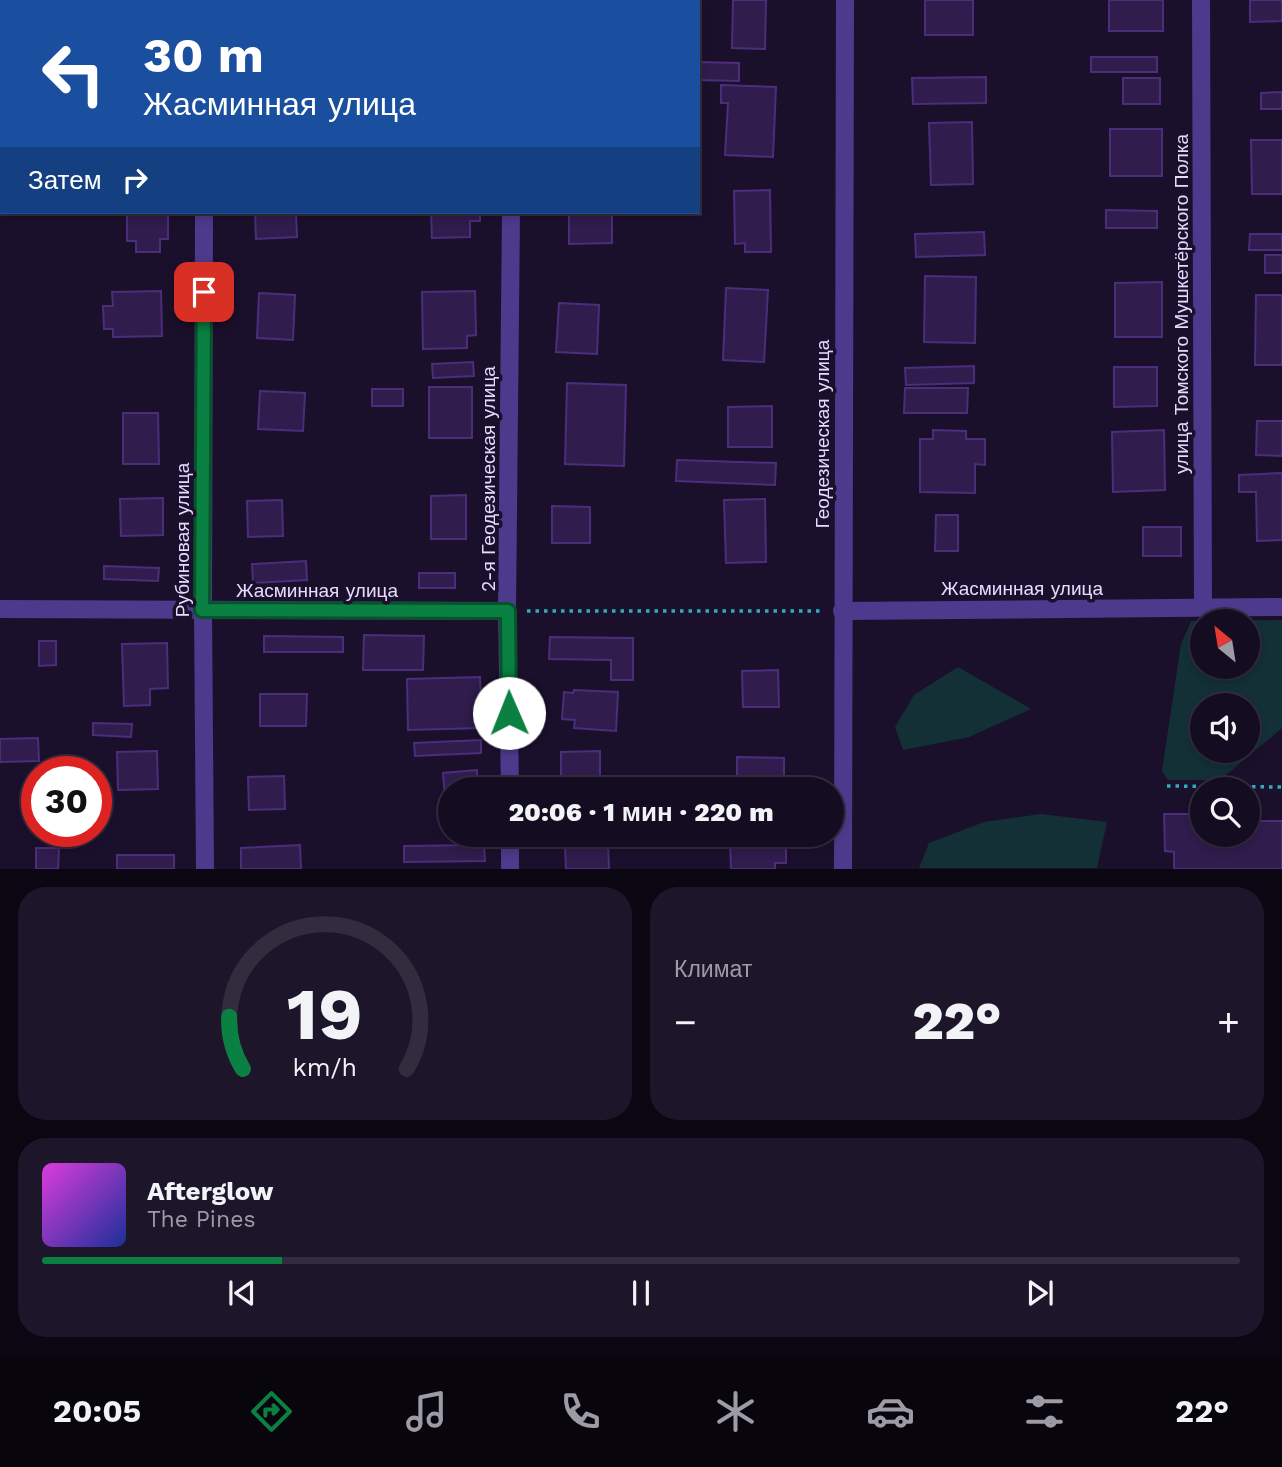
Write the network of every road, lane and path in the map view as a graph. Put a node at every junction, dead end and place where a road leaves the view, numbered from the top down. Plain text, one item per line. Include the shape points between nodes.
1 (845, 0) edge
2 (1201, 0) edge
3 (204, 214) edge
4 (511, 214) edge
5 (1282, 607) edge
6 (1203, 608) junction
7 (0, 610) edge
8 (202, 610) junction
9 (508, 611) junction
10 (842, 611) junction
11 (510, 777) edge
12 (1167, 786) dead end
13 (1282, 787) edge
14 (510, 847) edge
15 (205, 869) edge
16 (510, 869) edge
17 (843, 869) edge

1 - 10 street, Геодезическая улица
2 - 6 street, улица Томского Мушкетёрского Полка
3 - 8 street, Рубиновая улица
4 - 9 street, 2-я Геодезическая улица
5 - 6 street, Жасминная улица
6 - 10 street, Жасминная улица
7 - 8 street, Жасминная улица
8 - 9 street, Жасминная улица
8 - 15 street, Рубиновая улица
9 - 10 path
9 - 11 street, 2-я Геодезическая улица
10 - 17 street, Геодезическая улица
12 - 13 path
14 - 16 street

